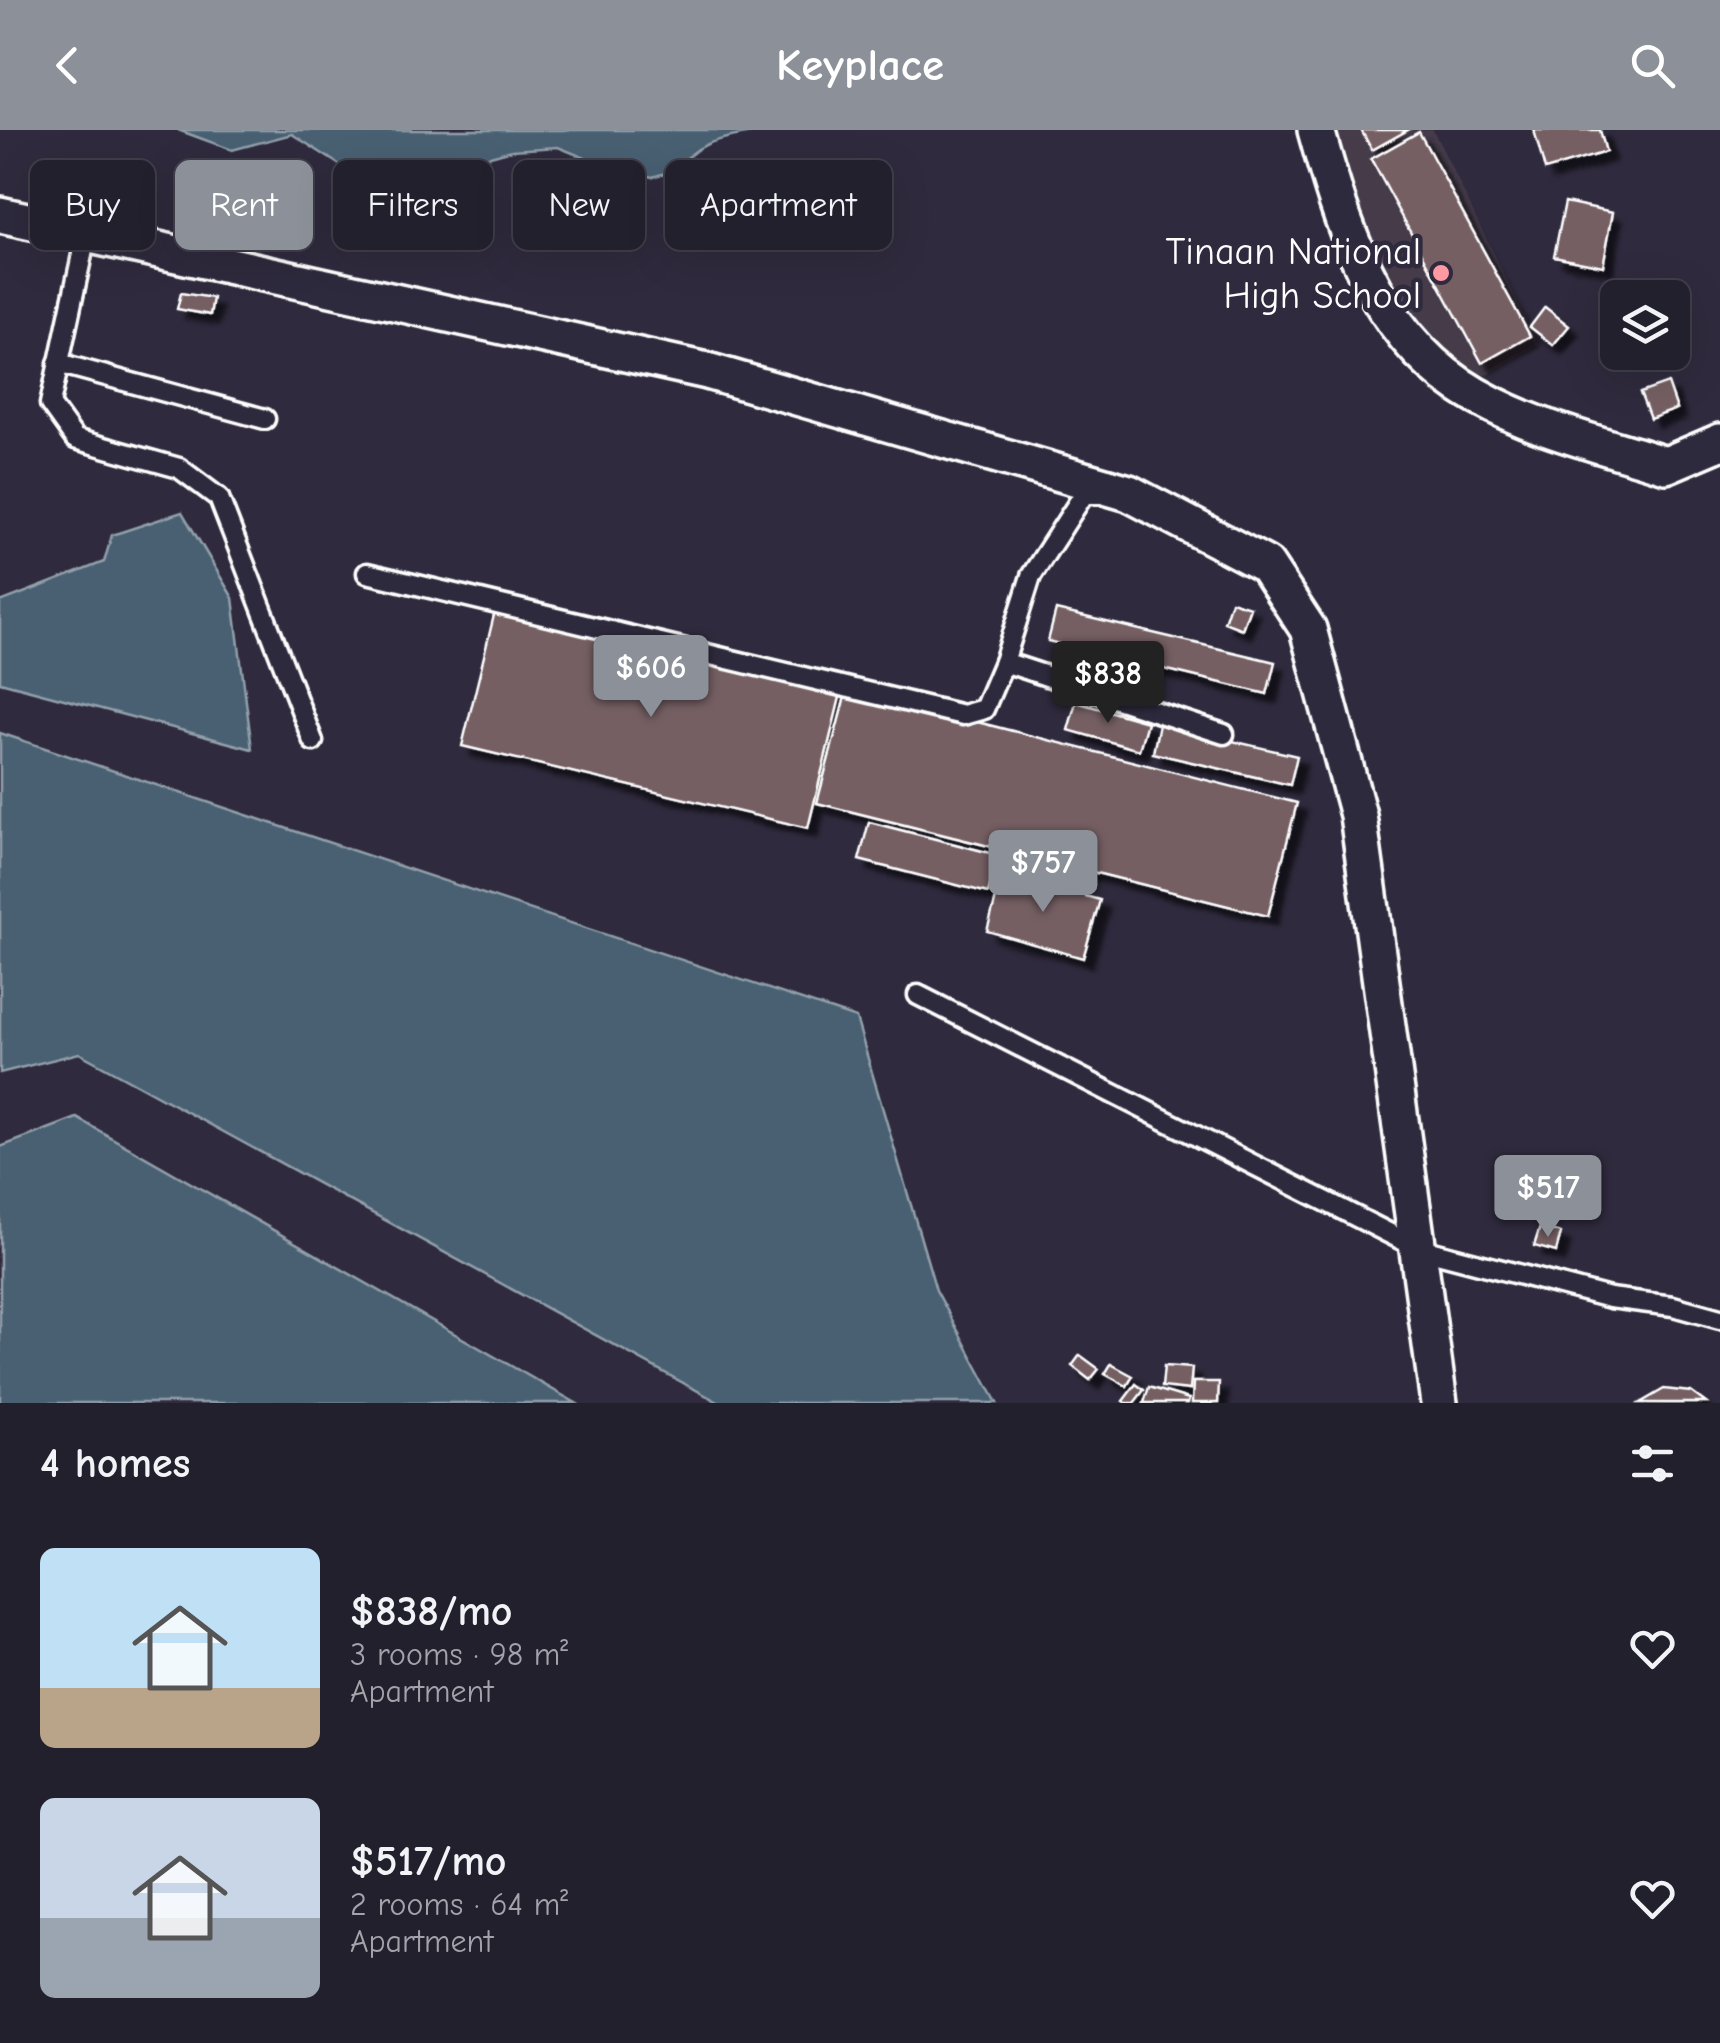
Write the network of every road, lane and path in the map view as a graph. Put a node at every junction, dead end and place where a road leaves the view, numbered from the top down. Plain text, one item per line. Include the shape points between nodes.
1 (1316, 130) edge
2 (0, 216) edge
3 (30, 223) edge
4 (83, 250) edge
5 (150, 250) edge
6 (58, 363) junction
7 (265, 420) dead end
8 (1720, 442) edge
9 (1129, 493) junction
10 (368, 572) dead end
11 (1004, 662) junction
12 (1224, 734) dead end
13 (313, 741) dead end
14 (918, 995) dead end
15 (1418, 1248) junction
16 (1720, 1319) edge
17 (1440, 1403) edge

1 - 8 street via 1338,212 1382,304 1413,345 1459,385 1530,420 1666,465
2 - 3 street
4 - 6 lane
5 - 9 street via 707,371
6 - 7 lane
6 - 13 lane via 50,404 75,439 180,468 218,498
9 - 11 lane via 1084,494 1032,576
9 - 15 street via 1266,565 1308,629 1358,815
10 - 11 lane via 963,715 984,709
11 - 12 lane
14 - 15 lane
15 - 16 lane
15 - 17 street

